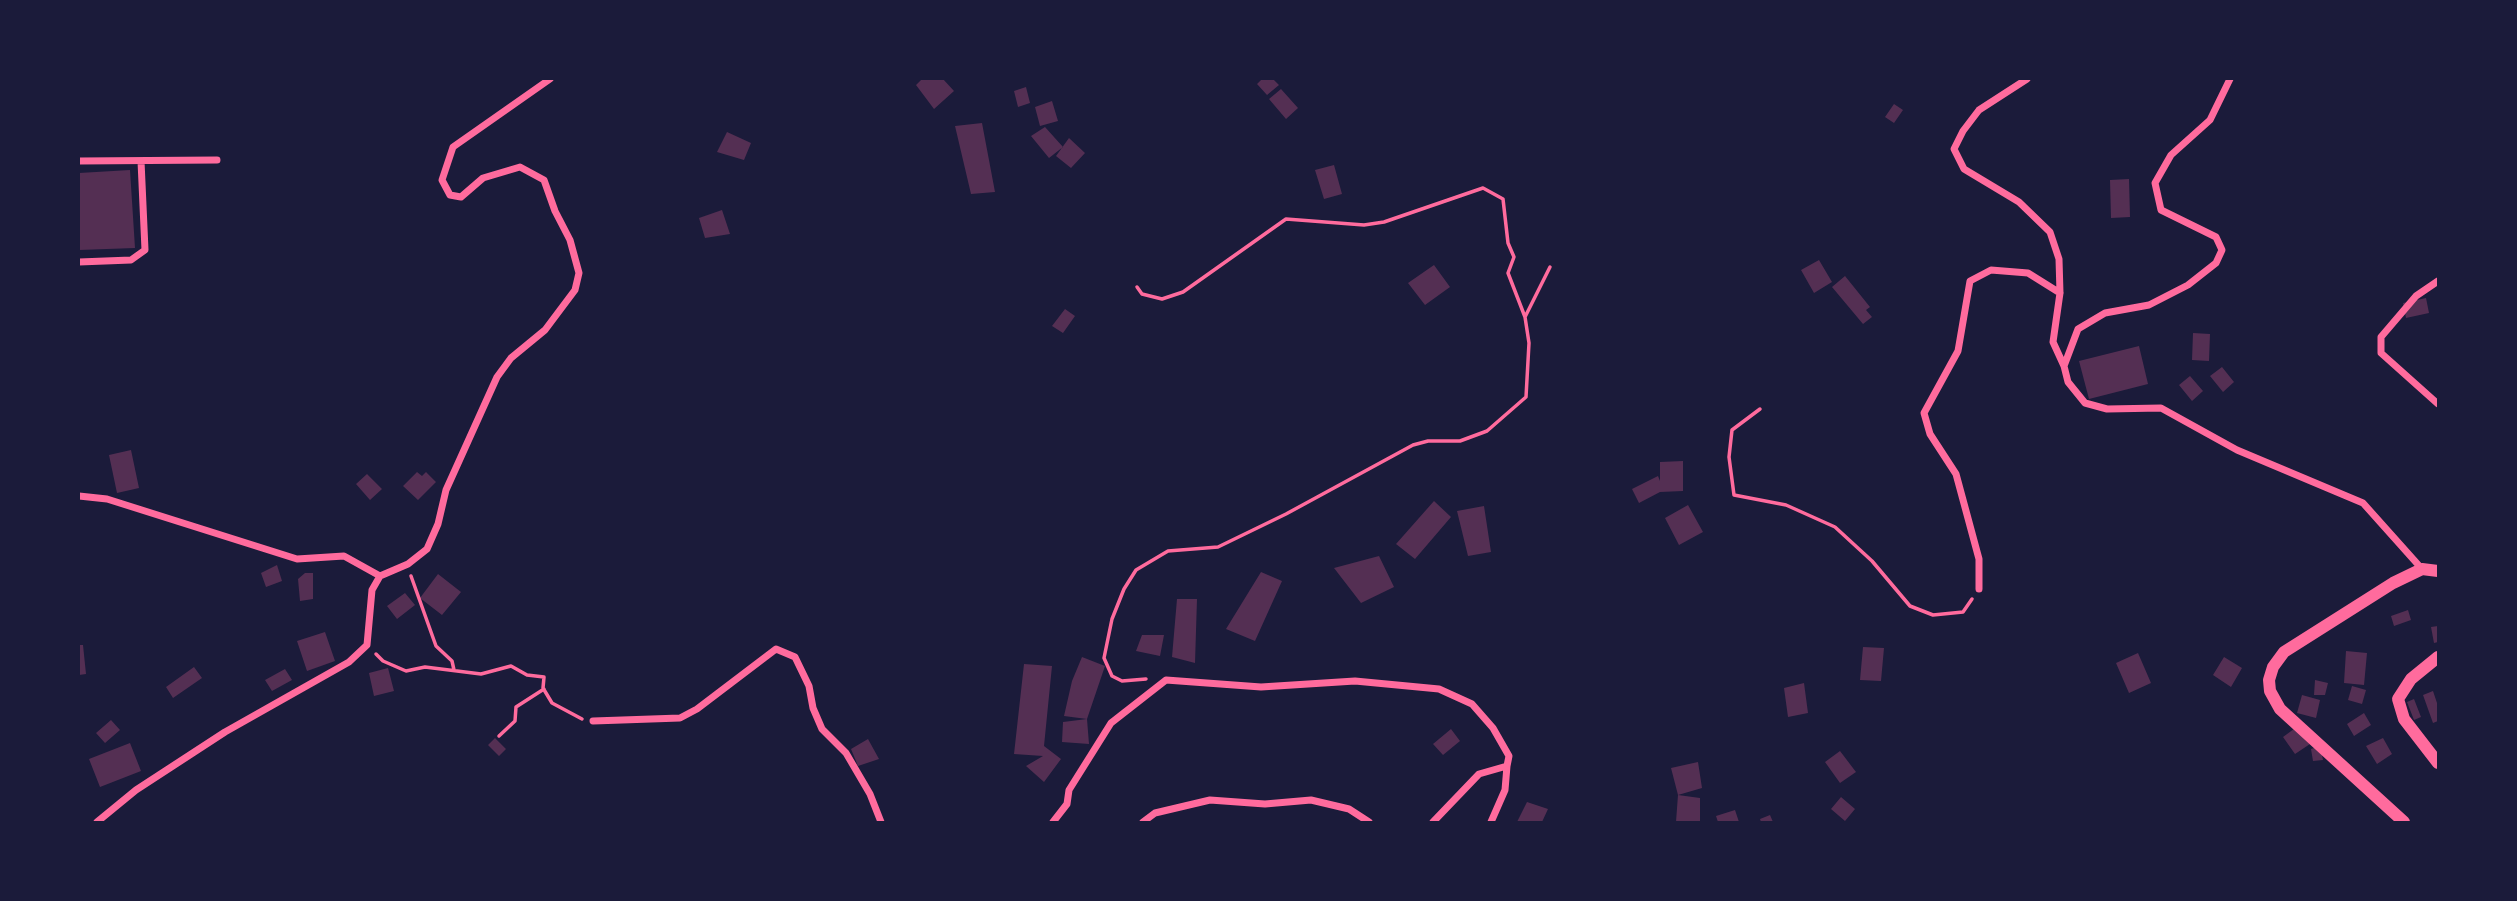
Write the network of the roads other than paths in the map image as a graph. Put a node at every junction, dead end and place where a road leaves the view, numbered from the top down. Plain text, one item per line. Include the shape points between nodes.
1 (550, 79) edge
2 (2027, 79) edge
3 (2230, 79) edge
4 (217, 160) dead end
5 (79, 161) edge
6 (141, 161) junction
7 (79, 262) edge
8 (2438, 281) edge
9 (2060, 293) junction
10 (2064, 366) junction
11 (2438, 404) edge
12 (79, 496) edge
13 (2422, 569) junction
14 (2438, 571) edge
15 (380, 576) junction
16 (1979, 589) road end
17 (2438, 657) edge
18 (593, 721) road end
19 (2438, 763) edge
20 (1507, 766) junction
21 (97, 822) edge
22 (881, 822) edge
23 (1053, 822) edge
24 (1143, 822) edge
25 (1369, 822) edge
26 (1433, 822) edge
27 (1491, 822) edge
28 (2404, 822) edge

1 - 15 street via 453,147 442,180 450,195 461,197 483,178 520,167 544,180 570,240 579,273 575,290 545,330 511,358 497,377 446,490 427,549 408,564
2 - 9 street via 1979,110 1954,149 1965,169 2019,202 2050,232 2059,259
3 - 10 street via 2210,120 2171,155 2155,183 2161,210 2216,237 2222,250 2216,263 2188,285 2149,305 2105,313 2078,330
4 - 6 street
5 - 6 street
6 - 7 street via 145,250 131,260
8 - 11 street via 2416,296 2381,337 2381,353
9 - 10 street via 2053,342
9 - 16 street via 2028,273 1990,270 1970,281 1958,351 1924,413 1930,434 1956,474 1979,559
10 - 13 street via 2068,382 2085,403 2107,409 2161,408 2236,450 2363,503
12 - 15 street via 107,499 296,559 344,556
13 - 14 main road
13 - 28 main road via 2284,652 2269,680 2280,709
15 - 21 street via 372,590 367,645 349,662 225,732 136,790
17 - 19 main road via 2411,679 2398,699 2404,719
18 - 22 street via 680,718 776,649 795,657 822,729 846,753
20 - 23 street via 1509,756 1472,704 1439,689 1355,681 1261,687 1166,680 1111,723
20 - 26 street via 1479,774
20 - 27 street via 1505,790
24 - 25 street via 1155,813 1210,800 1265,804 1311,800 1349,809

